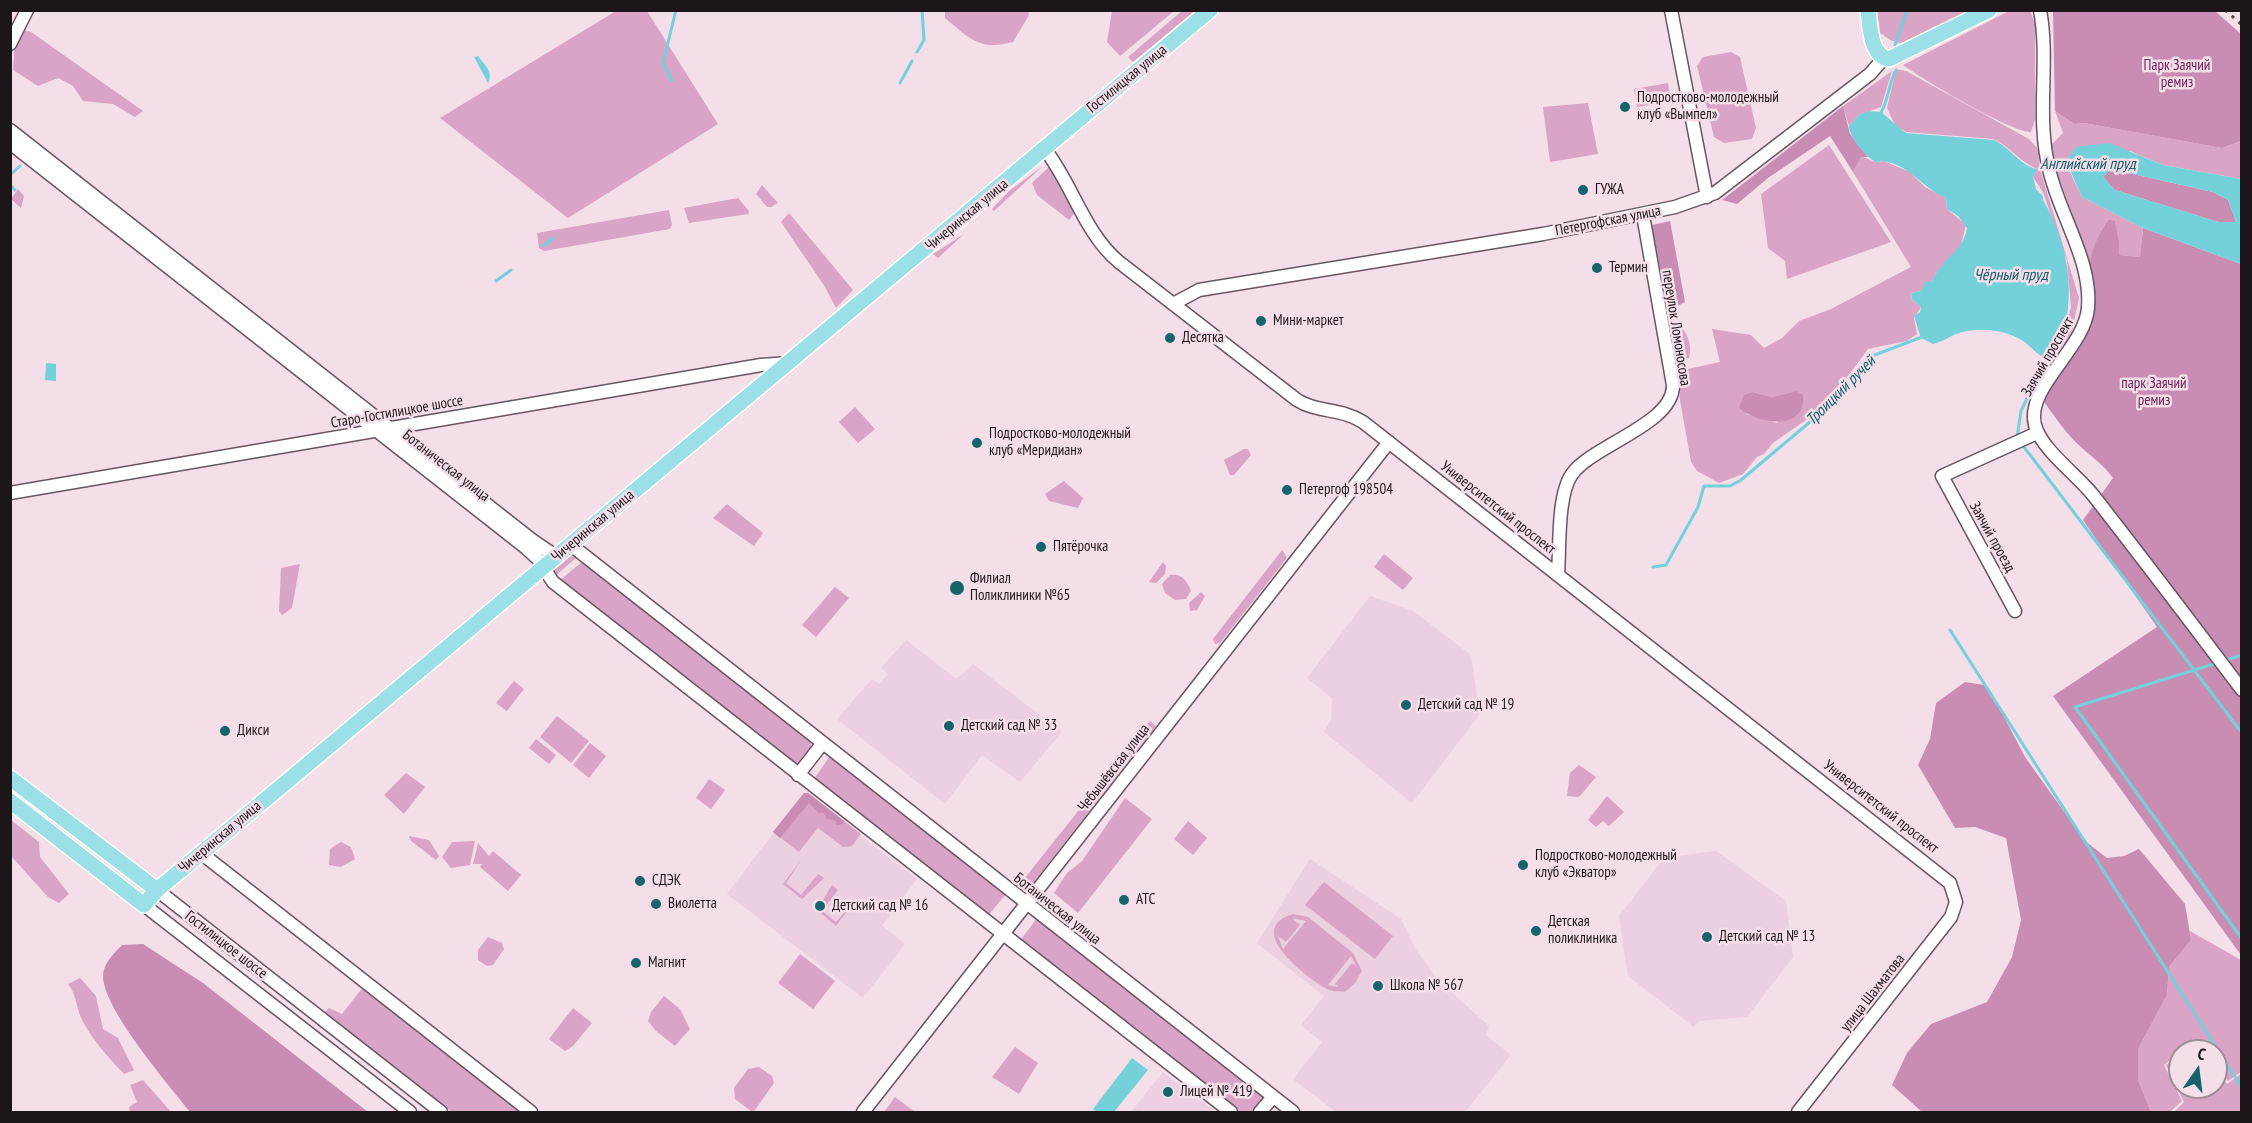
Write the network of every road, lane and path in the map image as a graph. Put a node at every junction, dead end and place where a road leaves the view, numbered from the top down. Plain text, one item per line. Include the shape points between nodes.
1 (27, 10) edge
2 (1210, 10) edge
3 (1671, 10) edge
4 (1868, 10) edge
5 (1989, 10) edge
6 (2040, 10) edge
7 (10, 44) edge
8 (1884, 58) junction
9 (10, 130) edge
10 (10, 143) edge
11 (1044, 148) junction
12 (1707, 197) junction
13 (1643, 215) junction
14 (1173, 304) junction
15 (789, 363) junction
16 (390, 428) junction
17 (377, 431) junction
18 (2037, 433) junction
19 (1389, 442) junction
20 (10, 493) edge
21 (571, 545) junction
22 (557, 557) junction
23 (544, 567) junction
24 (1558, 574) junction
25 (2015, 611) dead end
26 (2241, 690) edge
27 (822, 744) junction
28 (798, 775) junction
29 (10, 778) edge
30 (10, 801) edge
31 (201, 853) junction
32 (1953, 887) joint
33 (157, 890) junction
34 (1027, 904) junction
35 (144, 905) junction
36 (1002, 934) junction
37 (1273, 1097) junction
38 (410, 1113) edge
39 (441, 1113) edge
40 (531, 1113) edge
41 (863, 1113) edge
42 (1231, 1113) edge
43 (1260, 1113) edge
44 (1293, 1113) edge
45 (1798, 1113) edge

1 - 7 street
2 - 11 main road, Гостилицкая улица
3 - 12 street
4 - 8 main road via 1874,47
5 - 8 main road, Петергофская улица via 1895,58
6 - 18 street, Заячий проспект via 2045,152 2085,275 2089,302 2080,335 2037,405
8 - 12 street, Петергофская улица via 1852,88
9 - 16 street, Ботаническая улица
10 - 17 street, Ботаническая улица
11 - 14 street, Университетский проспект via 1105,249
11 - 15 main road, Чичеринская улица
12 - 13 street, Петергофская улица
13 - 14 street, Петергофская улица via 1199,290
13 - 24 street, переулок Ломоносова via 1672,396 1662,411 1573,472 1564,492
14 - 19 street, Университетский проспект via 1297,400 1355,417
15 - 16 street, Старо-Гостилицкое шоссе
15 - 21 main road, Чичеринская улица
16 - 17 street, Старо-Гостилицкое шоссе
16 - 22 street, Ботаническая улица
17 - 20 street, Старо-Гостилицкое шоссе
17 - 23 street, Ботаническая улица
18 - 25 street, Заячий проезд via 1942,476
18 - 26 street via 2092,494
19 - 24 street, Университетский проспект
19 - 34 street, Чебышёвская улица
21 - 22 main road, Чичеринская улица
21 - 27 street, Ботаническая улица
22 - 23 main road, Чичеринская улица
23 - 28 street, Ботаническая улица via 554,582
23 - 31 main road, Чичеринская улица
24 - 32 street, Университетский проспект via 1933,867
27 - 28 street
27 - 34 street, Ботаническая улица
28 - 36 street, Ботаническая улица
29 - 33 main road, Гостилицкое шоссе
30 - 35 main road, Гостилицкое шоссе
31 - 33 main road, Чичеринская улица
31 - 40 street
32 - 45 street, улица Шахматова via 1956,902 1951,917
33 - 35 main road, Чичеринская улица
33 - 39 street, Гостилицкое шоссе
34 - 36 street, Чебышёвская улица
34 - 37 street, Ботаническая улица
35 - 38 street, Гостилицкое шоссе
36 - 41 street, Чебышёвская улица
36 - 42 street, Ботаническая улица
37 - 43 street
37 - 44 street, Ботаническая улица

